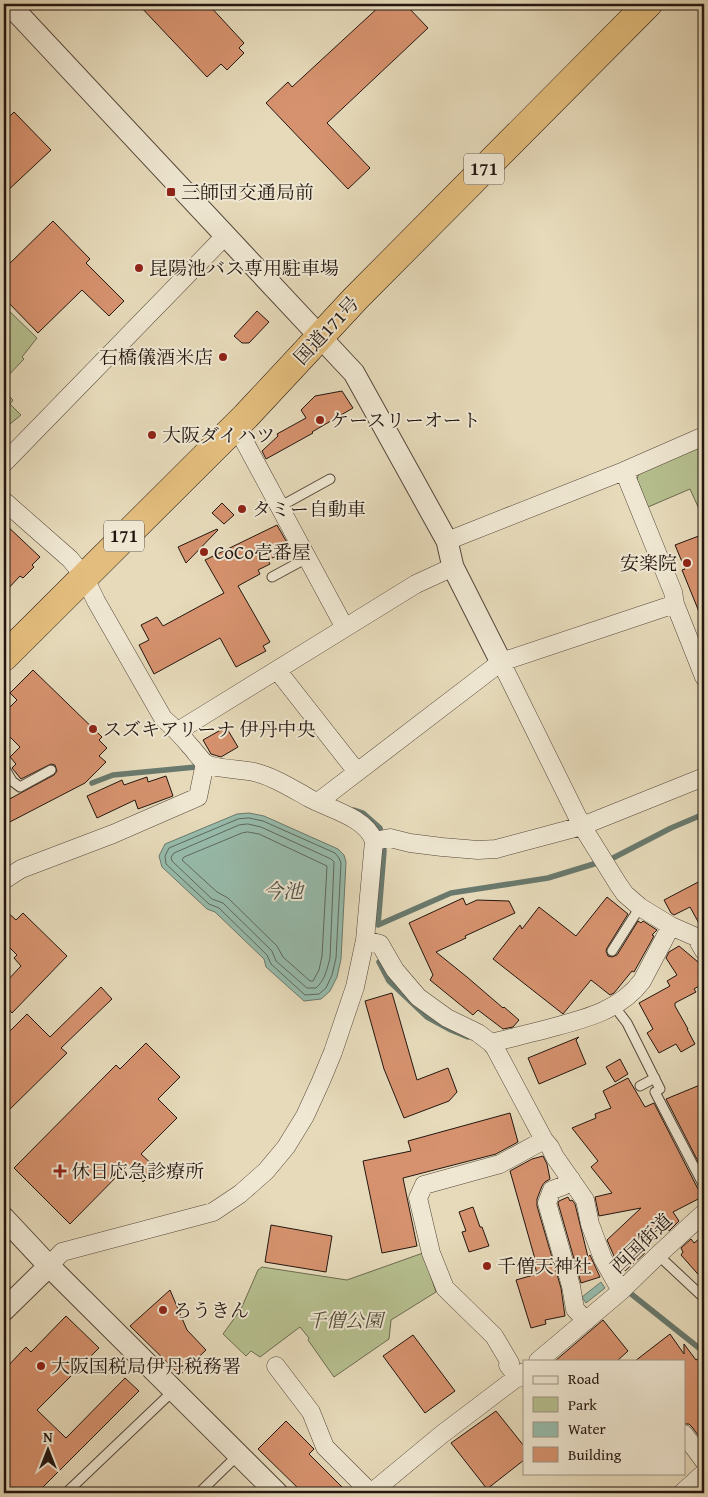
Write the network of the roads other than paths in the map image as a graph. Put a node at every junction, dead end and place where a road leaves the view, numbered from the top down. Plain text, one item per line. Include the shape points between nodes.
1 (9, 4) edge
2 (648, 4) edge
3 (225, 236) junction
4 (320, 335) junction
5 (236, 426) junction
6 (704, 436) edge
7 (4, 464) edge
8 (624, 471) junction
9 (330, 479) dead end
10 (4, 501) edge
11 (280, 506) junction
12 (447, 542) junction
13 (307, 558) junction
14 (453, 566) junction
15 (84, 576) junction
16 (272, 577) dead end
17 (675, 604) junction
18 (345, 628) junction
19 (4, 657) edge
20 (501, 662) junction
21 (277, 670) junction
22 (704, 677) edge
23 (178, 731) junction
24 (205, 763) junction
25 (4, 767) edge
26 (51, 770) dead end
27 (357, 772) junction
28 (704, 777) edge
29 (318, 802) junction
30 (582, 826) junction
31 (374, 841) junction
32 (4, 880) edge
33 (640, 907) junction
34 (671, 926) junction
35 (365, 940) junction
36 (612, 951) dead end
37 (704, 951) edge
38 (614, 1006) junction
39 (490, 1043) junction
40 (655, 1078) junction
41 (640, 1086) dead end
42 (544, 1140) junction
43 (571, 1179) junction
44 (704, 1186) edge
45 (704, 1213) edge
46 (4, 1218) edge
47 (658, 1255) junction
48 (49, 1266) junction
49 (621, 1291) junction
50 (704, 1298) edge
51 (4, 1310) edge
52 (586, 1321) junction
53 (539, 1360) edge
54 (276, 1366) dead end
55 (521, 1375) edge
56 (173, 1390) junction
57 (686, 1437) edge
58 (238, 1454) junction
59 (704, 1461) edge
60 (704, 1473) edge
61 (66, 1493) edge
62 (199, 1493) edge
63 (277, 1493) edge
64 (371, 1493) edge
65 (682, 1493) edge

1 - 3 street
2 - 4 highway, 国道171号 / 171
3 - 4 street
3 - 7 street
4 - 5 highway, 国道171号 / 171
4 - 12 street via 354,373
5 - 11 street
5 - 15 highway, 国道171号 / 171
6 - 8 street
8 - 12 street
8 - 17 street
9 - 11 lane
10 - 15 street via 70,559
11 - 13 street
12 - 14 street
13 - 16 lane
13 - 18 street
14 - 18 street via 416,584
14 - 20 street
15 - 19 highway, 国道171号 / 171
15 - 23 street via 163,718
17 - 20 street
17 - 22 street
18 - 21 street
20 - 27 street
20 - 30 street
21 - 23 street
21 - 27 street
23 - 24 street
24 - 29 street via 277,779
24 - 32 street via 198,797 21,869
25 - 26 lane via 12,781 20,786
27 - 29 street
28 - 30 street
29 - 31 street via 354,820 371,832
30 - 31 street via 496,849 442,847 390,838
30 - 33 street via 625,894
31 - 35 street
33 - 34 street
33 - 36 lane
34 - 37 street via 696,937
34 - 38 street via 642,981
35 - 39 street via 380,944 395,970 418,997
35 - 48 street via 355,987 321,1081 295,1133 266,1171 213,1212 62,1252
38 - 39 street via 585,1019
38 - 40 lane via 627,1023
39 - 42 street
40 - 41 lane
40 - 44 lane via 660,1089 655,1092
42 - 43 street
42 - 55 street via 500,1164 424,1185 418,1198 430,1253 445,1288 494,1336 510,1363 508,1365
43 - 49 street via 585,1200 603,1259
43 - 52 street via 552,1190 547,1203 576,1309
45 - 47 street, 西国街道
46 - 48 street
47 - 49 street, 西国街道
47 - 50 lane
48 - 51 street
48 - 56 street
49 - 52 street, 西国街道
52 - 53 street, 西国街道
54 - 64 street via 310,1412 325,1447
55 - 64 street
56 - 58 street
56 - 61 lane
57 - 59 street
58 - 62 lane
58 - 63 street
60 - 65 street

